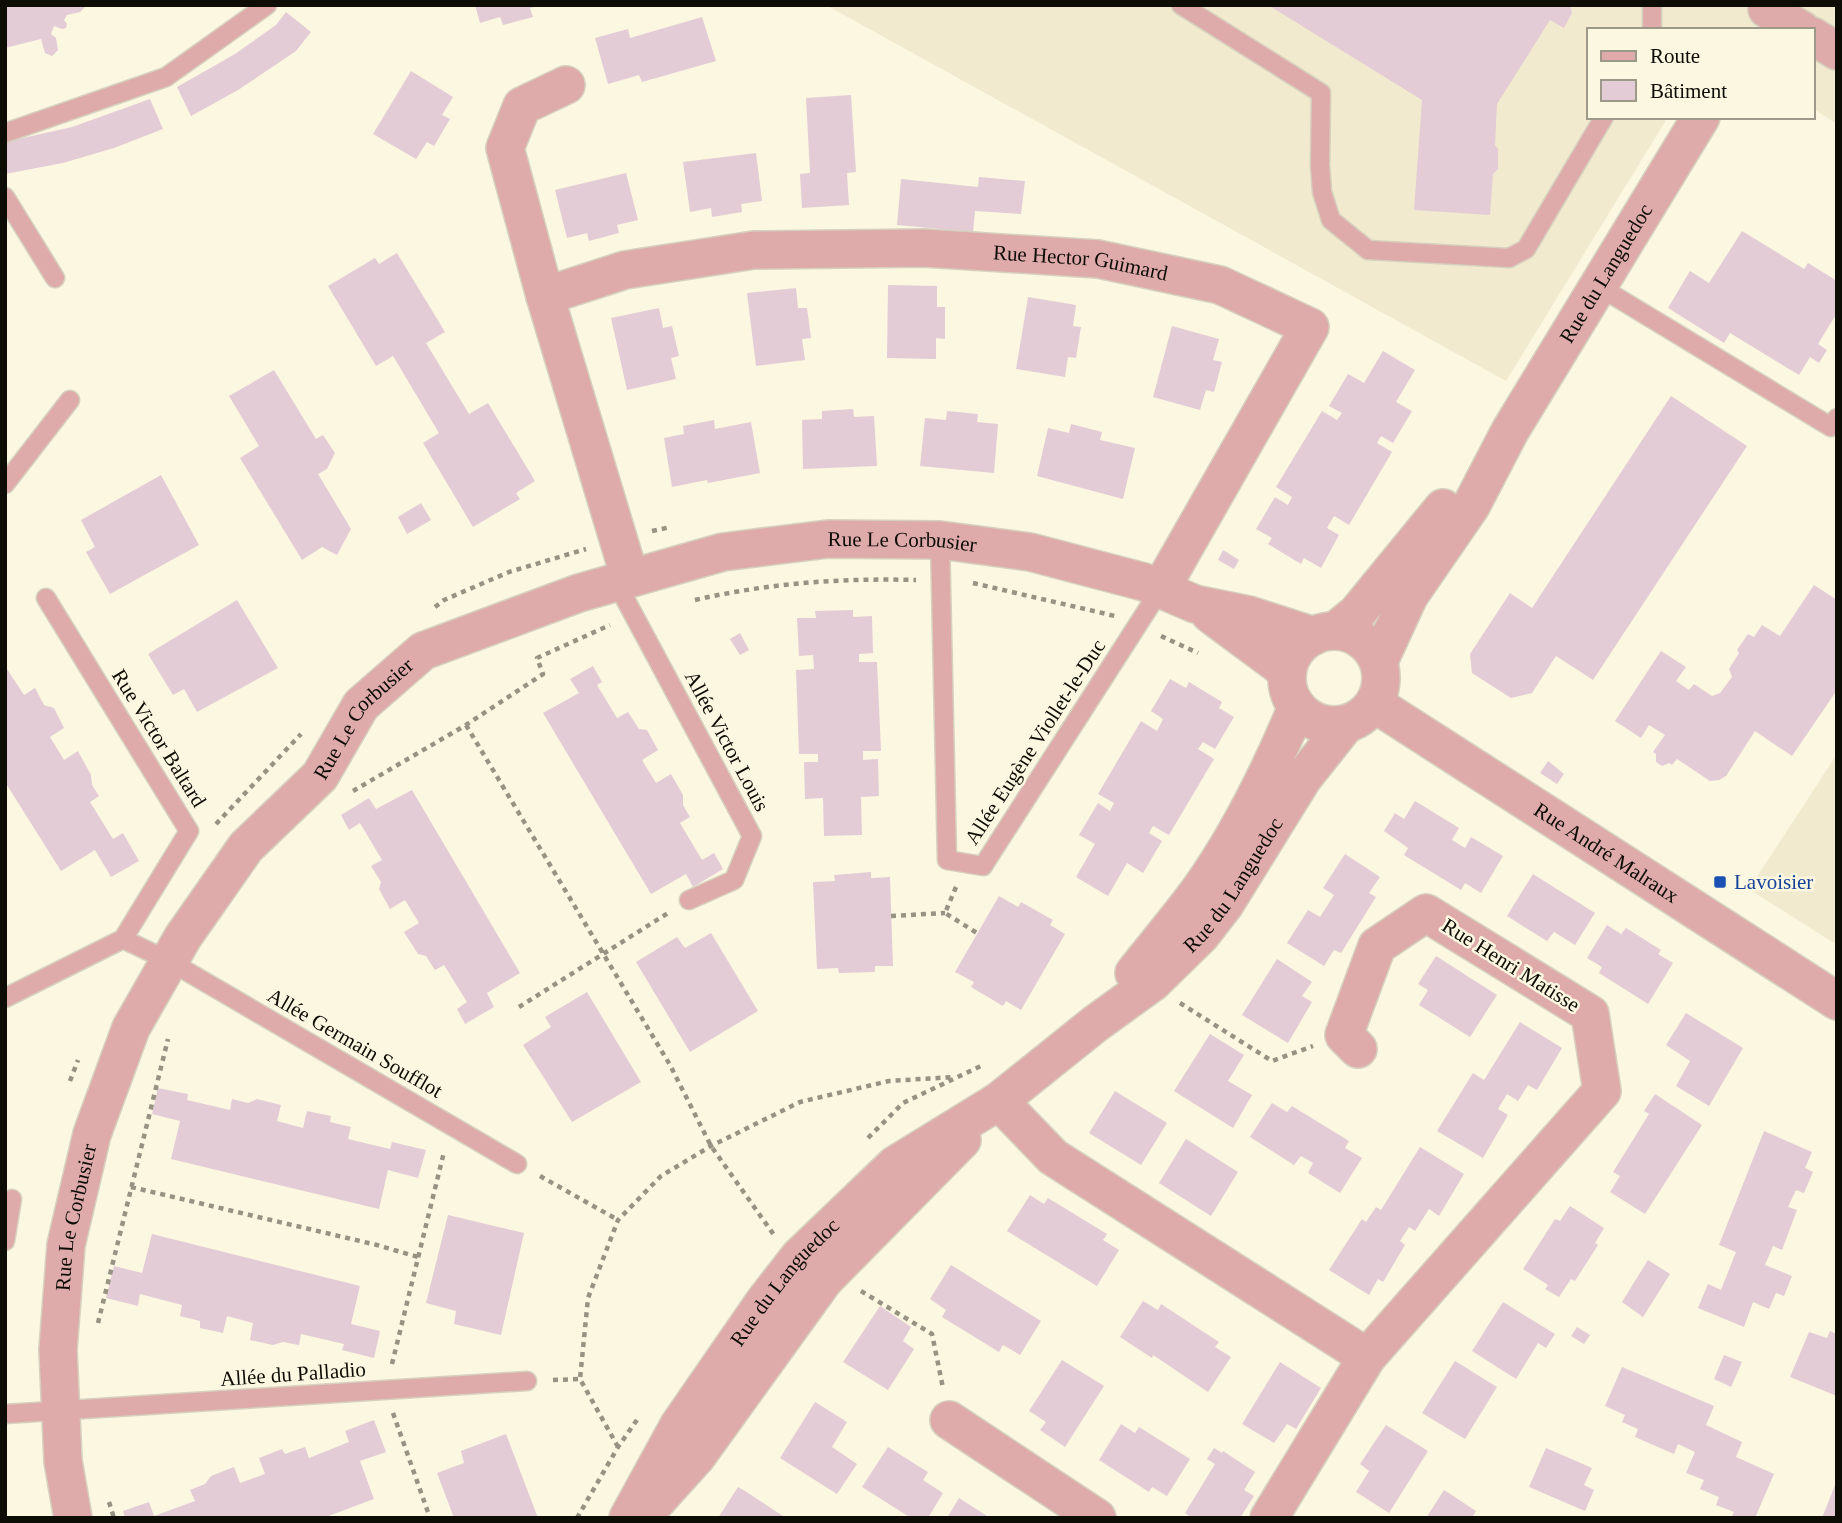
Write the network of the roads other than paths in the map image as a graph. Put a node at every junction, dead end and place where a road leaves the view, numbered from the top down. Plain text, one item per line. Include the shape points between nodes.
1 (267, 5) edge
2 (1181, 5) edge
3 (1652, 5) edge
4 (1763, 15) edge
5 (1653, 28) edge
6 (1797, 28) edge
7 (1814, 37) edge
8 (1837, 51) edge
9 (566, 85) dead end
10 (1603, 119) edge
11 (1700, 119) edge
12 (5, 133) edge
13 (5, 197) edge
14 (55, 278) dead end
15 (1598, 286) junction
16 (545, 296) junction
17 (70, 400) dead end
18 (1837, 418) edge
19 (1510, 431) junction
20 (5, 484) edge
21 (940, 540) junction
22 (623, 580) junction
23 (1160, 590) junction
24 (46, 598) dead end
25 (1195, 604) junction
26 (1324, 633) junction
27 (1379, 661) junction
28 (1287, 671) junction
29 (1297, 707) junction
30 (1360, 714) junction
31 (690, 900) road end
32 (123, 939) junction
33 (169, 961) junction
34 (5, 998) edge
35 (1837, 1001) edge
36 (1095, 1024) junction
37 (1351, 1042) road end
38 (999, 1101) junction
39 (517, 1164) road end
40 (12, 1199) dead end
41 (5, 1241) edge
42 (812, 1268) junction
43 (1367, 1357) junction
44 (527, 1381) dead end
45 (61, 1411) junction
46 (5, 1414) edge
47 (949, 1420) road end
48 (74, 1518) edge
49 (628, 1518) edge
50 (641, 1518) edge
51 (1097, 1518) edge
52 (1269, 1518) edge

1 - 12 lane via 166,77
2 - 10 lane via 1321,93 1322,191 1331,220 1368,250 1509,258 1526,249
3 - 5 lane
4 - 6 street
7 - 8 street
9 - 16 street via 522,106 505,148
11 - 15 street, Rue du Languedoc
13 - 14 lane
15 - 18 lane via 1831,427
15 - 19 street, Rue du Languedoc
16 - 22 street via 619,540
16 - 23 street, Rue Hector Guimard via 625,270 754,250 924,248 1098,259 1220,285 1310,327
17 - 20 lane
19 - 26 street, Rue du Languedoc via 1357,613
19 - 27 street, Rue du Languedoc via 1471,506 1409,596
21 - 22 street, Rue Le Corbusier via 828,539 723,552
21 - 23 street, Rue Le Corbusier via 1030,552
21 - 23 lane, Allée Eugène Viollet-le-Duc via 947,860 983,866
22 - 31 lane, Allée Victor Louis via 634,617 752,836 734,880
22 - 33 street, Rue Le Corbusier via 423,652 413,660 361,705 320,776 246,847
23 - 25 street, Rue Le Corbusier
24 - 32 lane, Rue Victor Baltard via 189,831
25 - 26 street, Rue Le Corbusier
25 - 28 street, Rue Le Corbusier
26 - 27 street via 1349,633 1362,639
26 - 28 street via 1301,644
27 - 30 street via 1380,690
28 - 29 street
29 - 30 street via 1307,717 1332,725
29 - 36 street, Rue du Languedoc via 1234,835 1207,878
30 - 35 street, Rue André Malraux
30 - 36 street, Rue du Languedoc via 1303,778 1201,935 1153,982
32 - 33 lane, Allée Germain Soufflot
32 - 34 lane
33 - 39 lane, Allée Germain Soufflot
33 - 45 street, Rue Le Corbusier via 131,1028 92,1134 66,1245 58,1350
36 - 38 street, Rue du Languedoc
37 - 43 street, Rue Henri Matisse via 1377,946 1426,913 1590,1014 1602,1091
38 - 42 street, Rue du Languedoc via 895,1165
38 - 43 street via 1053,1157
40 - 41 lane
42 - 49 street, Rue du Languedoc via 764,1302 679,1425
42 - 50 street, Rue du Languedoc via 697,1456
43 - 52 street, Rue Henri Matisse
44 - 45 lane, Allée du Palladio
45 - 46 lane, Allée du Palladio
45 - 48 street, Rue Le Corbusier via 63,1461
47 - 51 street

